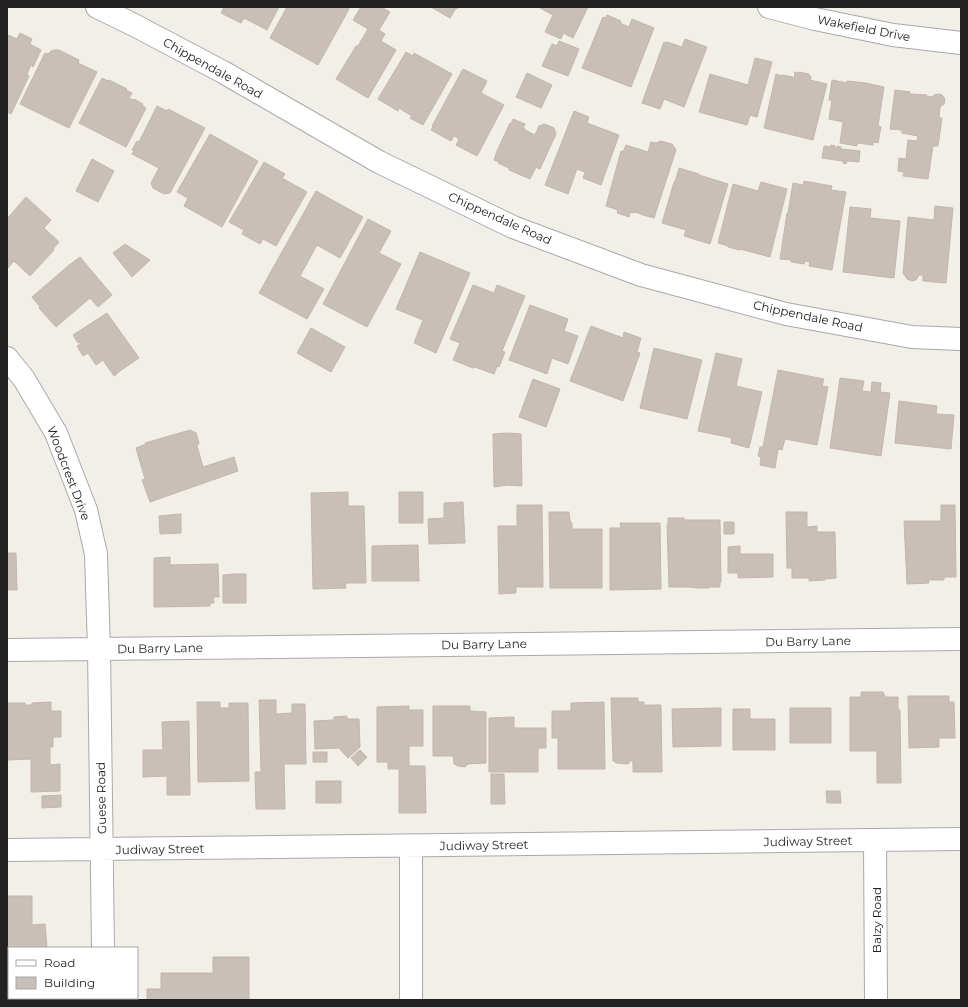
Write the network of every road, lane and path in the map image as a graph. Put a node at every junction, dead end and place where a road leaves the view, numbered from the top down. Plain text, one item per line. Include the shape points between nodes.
1 (97, 7) edge
2 (769, 7) edge
3 (961, 43) edge
4 (961, 339) edge
5 (7, 358) edge
6 (961, 639) edge
7 (99, 649) junction
8 (7, 650) edge
9 (961, 839) edge
10 (875, 840) junction
11 (411, 846) junction
12 (101, 849) junction
13 (7, 850) edge
14 (103, 947) edge
15 (411, 1000) edge
16 (876, 1000) edge

1 - 4 street, Chippendale Road via 223,72 379,162 513,227 641,275 786,314 912,337
2 - 3 street, Wakefield Drive via 892,35
5 - 7 street, Woodcrest Drive via 24,379 56,433 86,510 96,554
6 - 7 street, Du Barry Lane
7 - 8 street, Du Barry Lane
7 - 12 street, Guese Road
9 - 10 street, Judiway Street
10 - 11 street, Judiway Street
10 - 16 street, Balzy Road
11 - 12 street, Judiway Street
11 - 15 street
12 - 13 street, Judiway Street
12 - 14 street, Guese Road

